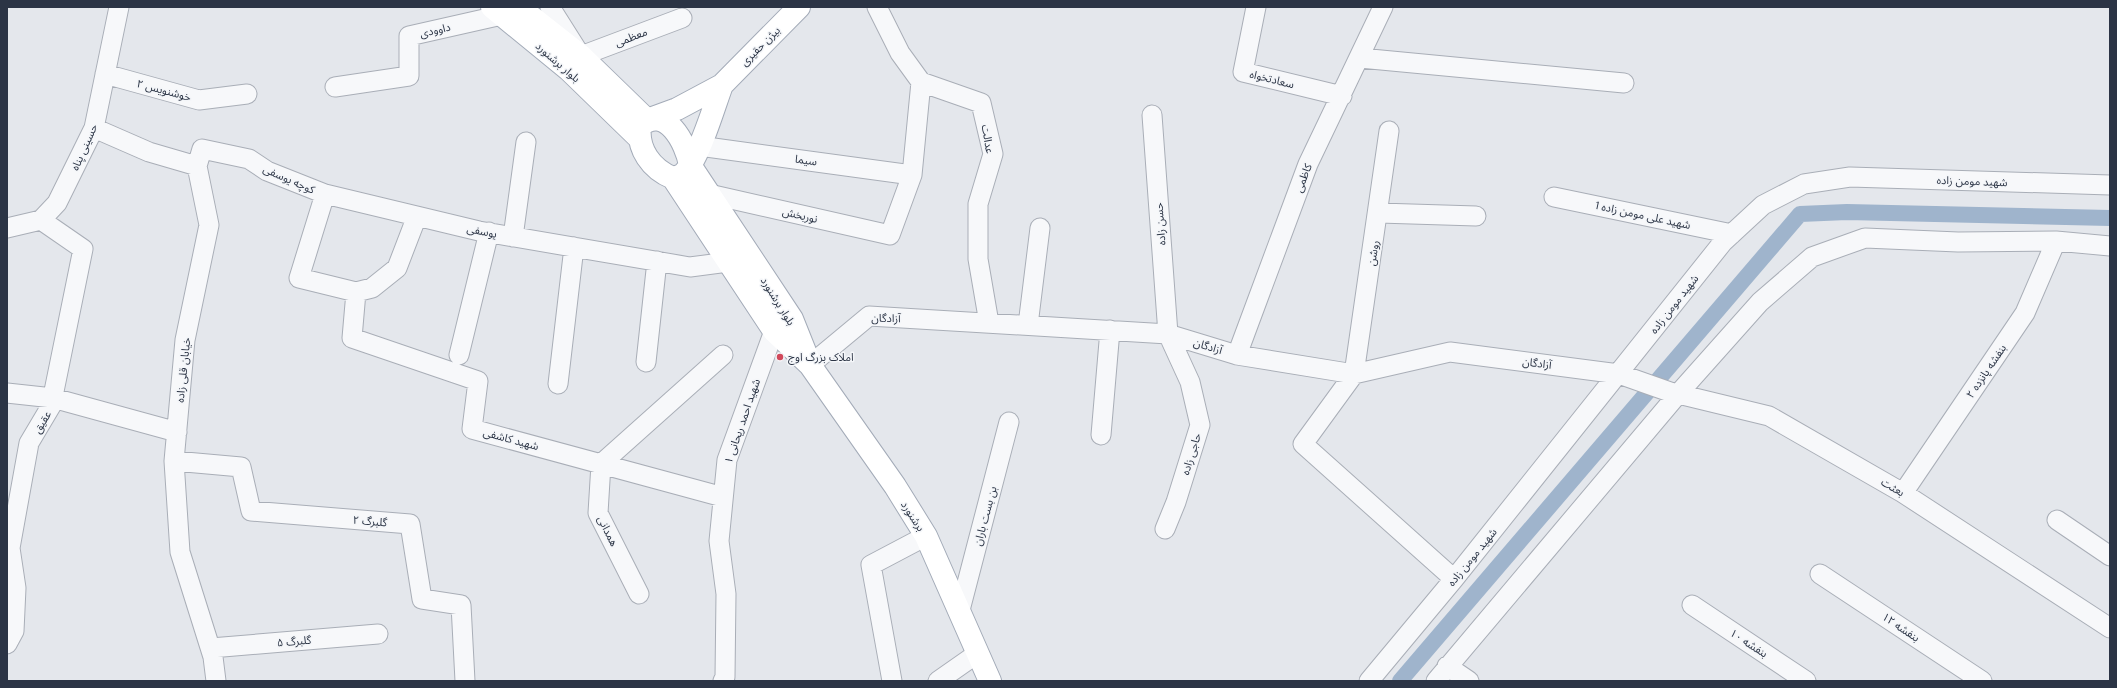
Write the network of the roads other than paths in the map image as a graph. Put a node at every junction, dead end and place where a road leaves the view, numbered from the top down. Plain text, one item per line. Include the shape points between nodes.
1 (119, 7) edge
2 (550, 7) edge
3 (799, 7) edge
4 (877, 7) edge
5 (1256, 7) edge
6 (1383, 7) edge
7 (504, 10) edge
8 (682, 18) dead end
9 (581, 56) junction
10 (1360, 58) junction
11 (105, 74) junction
12 (921, 82) junction
13 (1624, 83) dead end
14 (722, 85) junction
15 (335, 87) dead end
16 (247, 94) dead end
17 (1342, 96) junction
18 (1152, 115) dead end
19 (94, 128) junction
20 (643, 128) junction
21 (1389, 131) dead end
22 (526, 142) dead end
23 (699, 146) junction
24 (690, 165) junction
25 (197, 166) junction
26 (912, 175) junction
27 (673, 178) junction
28 (2110, 185) edge
29 (324, 194) junction
30 (709, 194) junction
31 (1554, 197) dead end
32 (1379, 213) junction
33 (417, 216) junction
34 (1476, 216) dead end
35 (41, 220) junction
36 (7, 228) edge
37 (1040, 228) dead end
38 (489, 232) junction
39 (1732, 234) junction
40 (514, 237) junction
41 (2056, 242) junction
42 (2110, 246) edge
43 (574, 247) junction
44 (657, 261) junction
45 (728, 262) junction
46 (356, 292) junction
47 (989, 323) junction
48 (1028, 325) junction
49 (1110, 330) junction
50 (774, 331) junction
51 (1168, 334) junction
52 (459, 355) dead end
53 (723, 355) dead end
54 (1237, 355) junction
55 (646, 362) dead end
56 (810, 365) junction
57 (1354, 374) junction
58 (1619, 374) junction
59 (1638, 381) joint
60 (558, 384) dead end
61 (7, 393) edge
62 (1678, 394) junction
63 (53, 398) junction
64 (1009, 422) dead end
65 (177, 432) junction
66 (1101, 435) dead end
67 (174, 461) junction
68 (601, 464) junction
69 (1903, 493) junction
70 (723, 497) junction
71 (2057, 520) dead end
72 (10, 529) edge
73 (1165, 529) dead end
74 (926, 536) junction
75 (8, 549) edge
76 (2110, 556) edge
77 (1820, 574) dead end
78 (1454, 579) junction
79 (639, 594) dead end
80 (1692, 606) dead end
81 (960, 610) junction
82 (2110, 628) edge
83 (378, 634) dead end
84 (7, 644) edge
85 (211, 648) junction
86 (978, 653) junction
87 (1447, 666) junction
88 (216, 681) edge
89 (466, 681) edge
90 (723, 681) edge
91 (892, 681) edge
92 (938, 681) edge
93 (990, 681) edge
94 (1369, 681) edge
95 (1436, 681) edge
96 (1469, 681) edge
97 (1806, 681) edge
98 (1982, 681) edge

1 - 11 street, حسینی پناه
2 - 9 street
3 - 14 main road, بیژن حقیری
4 - 12 street via 900,53
5 - 17 street, سعادتخواه via 1243,72
6 - 10 street, کاظمی
7 - 9 main road, بلوار برشنورد
7 - 15 street, داوودی via 409,36 409,76
7 - 20 main road, بلوار برشنورد via 569,70
8 - 9 street, معظمی
9 - 20 main road, بلوار برشنورد
10 - 13 street
10 - 17 street, کاظمی
11 - 16 street, خوشنویس ۲ via 199,100
11 - 19 street, حسینی پناه
12 - 26 street
12 - 47 street, عدالت via 981,103 992,154 978,204 978,259
14 - 20 main road
14 - 23 main road
17 - 54 street, کاظمی via 1308,164
18 - 51 street, حسن زاده
19 - 25 street via 150,152
19 - 35 street, حسینی پناه via 57,203
20 - 24 main road, بلوار برشنورد via 656,119 668,124 687,150
20 - 27 main road via 643,150 652,164
21 - 32 street, روشن
22 - 40 street
23 - 24 main road
23 - 26 street, سیما
24 - 27 main road via 683,174
24 - 30 main road, بلوار برشنورد
25 - 29 street, کوچه یوسفی via 202,149 249,159 267,171
25 - 65 street, خیابان قلی زاده via 209,225 185,340
26 - 30 street, نوربخش via 890,235
27 - 45 main road, بلوار برشنورد
28 - 39 street, شهید مومن زاده via 1850,177 1804,184 1763,205
29 - 33 street, یوسفی
29 - 46 street via 299,278
30 - 56 main road, بلوار برشنورد via 792,319
31 - 39 street, شهید علی مومن زاده 1
32 - 34 street
32 - 57 street, روشن
33 - 38 street, یوسفی
33 - 46 street via 397,268 372,288
35 - 36 street
35 - 63 street, عقیق via 83,248
37 - 48 street
38 - 40 street, یوسفی
38 - 52 street
39 - 58 street, شهید مومن زاده
40 - 43 street, یوسفی
41 - 42 street
41 - 62 street via 1958,242 1865,238 1812,257 1760,302
41 - 69 street, بنفشه پانزده ۲ via 2025,314
43 - 44 street, یوسفی
43 - 60 street
44 - 45 street, یوسفی via 690,267
44 - 55 street
45 - 50 main road, بلوار برشنورد
46 - 68 street, شهید کاشفی via 352,338 478,381 472,428
47 - 48 street, آزادگان
47 - 56 street, آزادگان via 869,316
48 - 49 street, آزادگان
49 - 51 street, آزادگان
49 - 66 street
50 - 56 main road, بلوار برشنورد
50 - 70 street, شهید احمد ریحانی ۱ via 727,460
51 - 54 street, آزادگان
51 - 73 street, حاجی زاده via 1190,382 1200,425
53 - 68 street
54 - 57 street, آزادگان
56 - 74 main road, برشنورد via 895,486
57 - 58 street, آزادگان via 1450,352
57 - 78 street via 1303,444
58 - 59 street, آزادگان
58 - 78 street, شهید مومن زاده
59 - 62 street, بعثت
61 - 63 street
62 - 69 street, بعثت via 1769,416
62 - 87 street
63 - 65 street
63 - 72 street, عقیق via 29,443
64 - 81 street, بن بست باران
65 - 67 street, خیابان قلی زاده
67 - 85 street, خیابان قلی زاده via 180,552
67 - 89 street, گلبرگ ۲ via 241,468 251,511 410,524 422,599 461,605
68 - 70 street, شهید کاشفی
68 - 79 street, همدانی via 598,513
69 - 82 street, بعثت
70 - 90 street, شهید احمد ریحانی ۱ via 719,541 726,594
71 - 76 street
72 - 75 street, عقیق
74 - 81 main road, برشنورد
74 - 91 street via 871,565
75 - 84 street, عقیق via 16,588 14,631
77 - 98 street, بنفشه ۱۲
78 - 94 street, شهید مومن زاده
80 - 97 street, بنفشه ۱۰
81 - 86 main road, برشنورد
83 - 85 street, گلبرگ ۵
85 - 88 street, خیابان قلی زاده
86 - 92 street
86 - 93 main road, برشنورد
87 - 95 street
87 - 96 street

